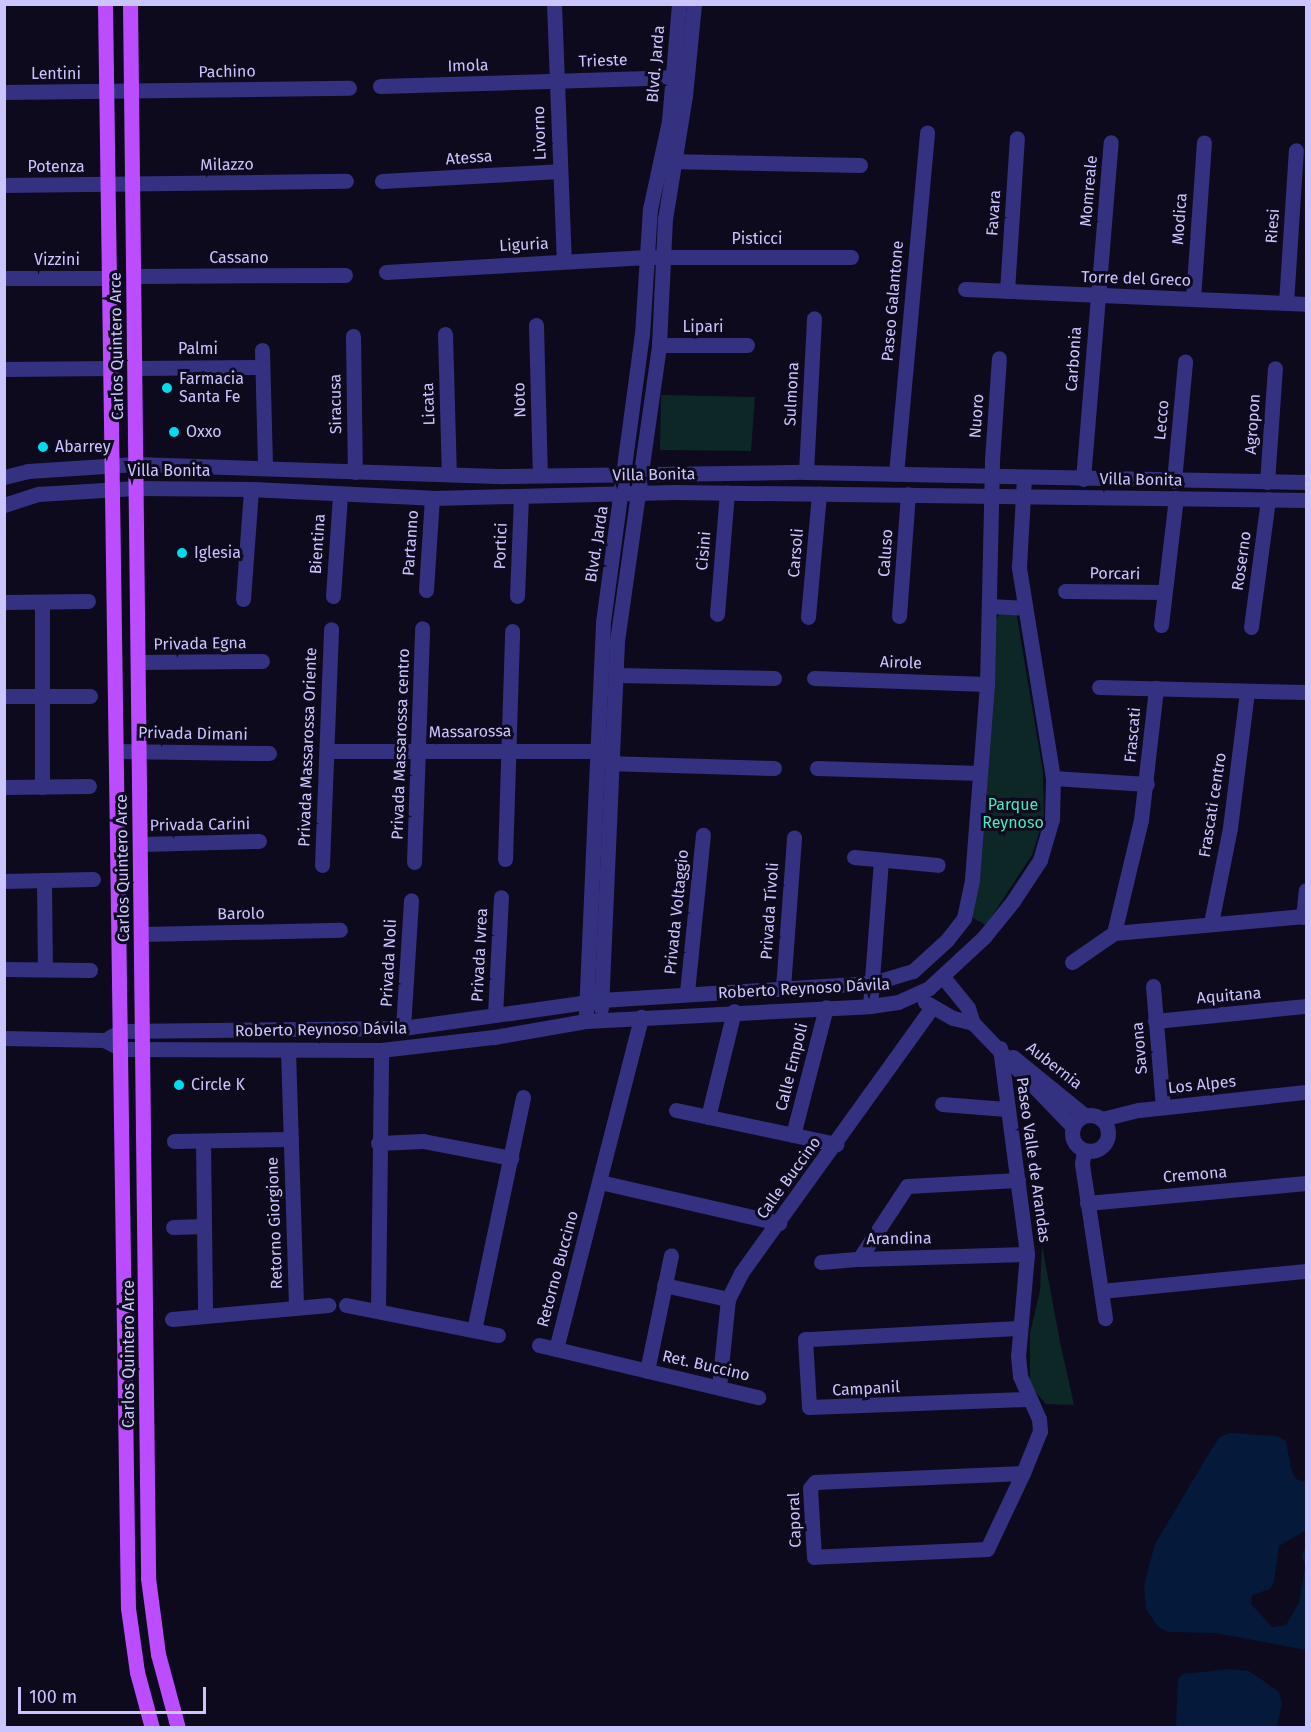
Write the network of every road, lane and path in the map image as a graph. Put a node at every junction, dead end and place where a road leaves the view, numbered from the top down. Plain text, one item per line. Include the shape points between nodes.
1 (105, 4) edge
2 (130, 4) edge
3 (554, 4) edge
4 (678, 4) edge
5 (694, 4) edge
6 (680, 77) junction
7 (556, 81) junction
8 (380, 86) dead end
9 (349, 88) dead end
10 (4, 92) edge
11 (131, 92) junction
12 (106, 93) junction
13 (927, 132) dead end
14 (1017, 138) dead end
15 (1111, 142) dead end
16 (1204, 142) dead end
17 (1296, 150) dead end
18 (668, 161) junction
19 (860, 165) dead end
20 (559, 171) junction
21 (346, 181) dead end
22 (382, 181) dead end
23 (108, 184) junction
24 (132, 184) junction
25 (4, 185) edge
26 (1102, 242) joint
27 (850, 256) dead end
28 (648, 257) junction
29 (664, 257) junction
30 (564, 261) junction
31 (386, 272) dead end
32 (345, 275) dead end
33 (134, 276) junction
34 (4, 278) edge
35 (110, 278) junction
36 (964, 289) dead end
37 (1007, 291) junction
38 (1097, 295) junction
39 (1193, 299) junction
40 (1286, 303) junction
41 (1306, 304) edge
42 (814, 318) dead end
43 (536, 325) dead end
44 (445, 334) dead end
45 (353, 336) dead end
46 (659, 345) junction
47 (747, 345) dead end
48 (262, 350) dead end
49 (999, 358) dead end
50 (1185, 362) dead end
51 (262, 366) junction
52 (112, 368) junction
53 (135, 368) junction
54 (1275, 368) dead end
55 (4, 369) edge
56 (112, 464) junction
57 (136, 464) junction
58 (266, 465) junction
59 (356, 472) junction
60 (806, 472) junction
61 (449, 473) junction
62 (643, 473) junction
63 (540, 474) junction
64 (625, 474) junction
65 (896, 474) junction
66 (4, 477) edge
67 (993, 477) junction
68 (1024, 478) junction
69 (1083, 479) junction
70 (1174, 481) junction
71 (1267, 482) junction
72 (1306, 482) edge
73 (136, 488) junction
74 (113, 489) junction
75 (251, 489) junction
76 (727, 492) junction
77 (623, 493) junction
78 (641, 493) junction
79 (819, 493) junction
80 (908, 494) junction
81 (340, 495) junction
82 (993, 495) junction
83 (1022, 495) junction
84 (521, 497) junction
85 (432, 498) junction
86 (1176, 498) junction
87 (1268, 499) junction
88 (1306, 500) edge
89 (4, 505) edge
90 (426, 590) dead end
91 (1065, 591) dead end
92 (1164, 592) junction
93 (333, 596) dead end
94 (517, 596) dead end
95 (243, 599) dead end
96 (88, 601) dead end
97 (4, 602) edge
98 (42, 602) junction
99 (990, 606) junction
100 (1024, 608) junction
101 (717, 614) dead end
102 (808, 616) dead end
103 (899, 616) dead end
104 (1161, 625) dead end
105 (1251, 627) dead end
106 (422, 628) dead end
107 (331, 629) dead end
108 (512, 631) dead end
109 (262, 661) dead end
110 (139, 662) junction
111 (621, 675) junction
112 (774, 678) dead end
113 (814, 678) dead end
114 (987, 684) junction
115 (1099, 687) dead end
116 (1156, 688) junction
117 (1247, 692) junction
118 (1306, 692) edge
119 (41, 695) junction
120 (4, 696) edge
121 (90, 696) dead end
122 (510, 749) junction
123 (117, 751) junction
124 (328, 751) junction
125 (140, 752) junction
126 (421, 752) junction
127 (269, 753) dead end
128 (606, 757) junction
129 (774, 768) dead end
130 (817, 768) dead end
131 (973, 773) junction
132 (1053, 778) junction
133 (1147, 784) junction
134 (89, 786) dead end
135 (4, 787) edge
136 (42, 787) junction
137 (703, 835) dead end
138 (794, 837) dead end
139 (259, 842) dead end
140 (141, 844) junction
141 (854, 857) dead end
142 (505, 859) dead end
143 (881, 859) junction
144 (414, 862) dead end
145 (322, 865) dead end
146 (938, 865) dead end
147 (93, 879) dead end
148 (44, 880) junction
149 (4, 881) edge
150 (1306, 890) edge
151 (501, 897) dead end
152 (411, 900) dead end
153 (1305, 917) edge
154 (964, 918) junction
155 (1210, 924) junction
156 (340, 930) dead end
157 (1114, 933) junction
158 (142, 934) junction
159 (984, 937) junction
160 (1072, 962) dead end
161 (4, 969) edge
162 (45, 969) junction
163 (90, 970) dead end
164 (874, 977) junction
165 (943, 977) junction
166 (1153, 986) dead end
167 (783, 988) junction
168 (687, 992) junction
169 (914, 996) junction
170 (594, 1001) junction
171 (870, 1006) junction
172 (1306, 1006) edge
173 (826, 1007) junction
174 (932, 1007) junction
175 (734, 1011) junction
176 (495, 1015) junction
177 (641, 1017) junction
178 (593, 1020) junction
179 (1155, 1020) junction
180 (973, 1023) junction
181 (403, 1028) junction
182 (122, 1031) junction
183 (144, 1031) junction
184 (4, 1038) edge
185 (104, 1040) junction
186 (144, 1048) junction
187 (1000, 1048) junction
188 (122, 1049) junction
189 (288, 1050) junction
190 (381, 1056) junction
191 (1306, 1092) edge
192 (523, 1097) dead end
193 (942, 1104) dead end
194 (1163, 1107) junction
195 (1006, 1109) junction
196 (676, 1110) dead end
197 (1084, 1115) junction
198 (708, 1116) junction
199 (1102, 1119) junction
200 (1072, 1126) junction
201 (794, 1135) junction
202 (291, 1139) junction
203 (174, 1141) dead end
204 (203, 1141) junction
205 (378, 1143) junction
206 (836, 1144) junction
207 (1084, 1151) junction
208 (511, 1158) junction
209 (1018, 1180) junction
210 (600, 1182) junction
211 (1306, 1183) edge
212 (1088, 1203) junction
213 (779, 1223) junction
214 (173, 1227) dead end
215 (204, 1227) junction
216 (1027, 1254) junction
217 (671, 1255) dead end
218 (859, 1259) junction
219 (821, 1262) dead end
220 (1306, 1271) edge
221 (664, 1285) junction
222 (1101, 1291) junction
223 (729, 1299) junction
224 (328, 1305) dead end
225 (346, 1305) dead end
226 (296, 1307) junction
227 (378, 1309) junction
228 (205, 1314) junction
229 (1105, 1318) dead end
230 (172, 1319) dead end
231 (123, 1320) junction
232 (147, 1321) junction
233 (1018, 1328) junction
234 (474, 1330) junction
235 (498, 1335) dead end
236 (539, 1345) dead end
237 (556, 1349) junction
238 (647, 1371) junction
239 (719, 1387) junction
240 (758, 1397) dead end
241 (1027, 1399) junction
242 (1023, 1473) junction
243 (987, 1549) joint
244 (152, 1728) edge
245 (178, 1728) edge

1 - 12 main road, Carlos Quintero Arce
2 - 11 main road, Carlos Quintero Arce
3 - 7 street, Livorno
4 - 6 street, Blvd. Jarda
5 - 6 street, Blvd. Jarda
6 - 7 street, Trieste
6 - 18 street, Blvd. Jarda
7 - 8 street, Imola
7 - 20 street, Livorno
9 - 11 street, Pachino
10 - 12 street, Lentini
11 - 12 street, Pachino
11 - 24 main road, Carlos Quintero Arce
12 - 23 main road, Carlos Quintero Arce
13 - 65 street, Paseo Galantone
14 - 37 street, Favara
15 - 26 street, Momreale
16 - 39 street, Modica
17 - 40 street, Riesi
18 - 19 street
18 - 28 street, Blvd. Jarda via 650,209
18 - 29 street, Blvd. Jarda
20 - 22 street, Atessa
20 - 30 street, Livorno
21 - 24 street, Milazzo
23 - 24 street, Milazzo
23 - 25 street, Potenza
23 - 35 main road, Carlos Quintero Arce
24 - 33 main road, Carlos Quintero Arce
26 - 38 street, Carbonia
27 - 29 street, Pisticci
28 - 29 street, Liguria
28 - 30 street, Liguria
28 - 64 street, Blvd. Jarda
29 - 46 street, Blvd. Jarda
30 - 31 street, Liguria
32 - 33 street, Cassano
33 - 53 main road, Carlos Quintero Arce
34 - 35 street, Vizzini
35 - 52 main road, Carlos Quintero Arce
36 - 37 street, Torre del Greco
37 - 38 street, Torre del Greco
38 - 39 street, Torre del Greco
38 - 69 street, Carbonia
39 - 40 street, Torre del Greco
40 - 41 street, Torre del Greco
42 - 60 street, Sulmona
43 - 63 street, Noto
44 - 61 street, Licata
45 - 59 street, Siracusa
46 - 47 street, Lipari
46 - 62 street, Blvd. Jarda
48 - 51 street
49 - 67 street, Nuoro
50 - 70 street, Lecco
51 - 53 street, Palmi
51 - 58 street
52 - 55 street
52 - 56 main road, Carlos Quintero Arce
53 - 57 main road, Carlos Quintero Arce
54 - 71 street, Agropon
56 - 57 street, Villa Bonita
56 - 66 street, Villa Bonita via 28,471
56 - 74 main road, Carlos Quintero Arce
57 - 58 street, Villa Bonita
57 - 73 main road, Carlos Quintero Arce
58 - 59 street, Villa Bonita
59 - 61 street, Villa Bonita
60 - 62 street, Villa Bonita
60 - 65 street, Villa Bonita
61 - 63 street, Villa Bonita
62 - 64 street, Villa Bonita
62 - 78 street, Blvd. Jarda
63 - 64 street, Villa Bonita
64 - 77 street, Blvd. Jarda
65 - 67 street, Villa Bonita
67 - 68 street, Villa Bonita
67 - 82 street, Roberto Reynoso Dávila
68 - 69 street, Villa Bonita
68 - 83 street, Roberto Reynoso Dávila
69 - 70 street, Villa Bonita
70 - 71 street, Villa Bonita
71 - 72 street, Villa Bonita
73 - 74 street, Villa Bonita
73 - 75 street, Villa Bonita
73 - 110 main road, Carlos Quintero Arce
74 - 89 street, Villa Bonita via 38,494
74 - 123 main road, Carlos Quintero Arce
75 - 81 street, Villa Bonita
75 - 95 street
76 - 78 street, Villa Bonita
76 - 79 street, Villa Bonita
76 - 101 street, Cisini
77 - 78 street, Villa Bonita
77 - 84 street, Villa Bonita
77 - 128 street, Blvd. Jarda via 603,622
78 - 111 street, Blvd. Jarda via 620,617
79 - 80 street, Villa Bonita
79 - 102 street, Carsoli
80 - 82 street, Villa Bonita
80 - 103 street, Caluso
81 - 85 street, Villa Bonita
81 - 93 street, Bientina
82 - 83 street, Villa Bonita
82 - 99 street, Roberto Reynoso Dávila
83 - 86 street, Villa Bonita
83 - 100 street, Roberto Reynoso Dávila via 1019,567
84 - 85 street, Villa Bonita
84 - 94 street, Portici
85 - 90 street, Partanno
86 - 87 street, Villa Bonita
86 - 92 street
87 - 88 street, Villa Bonita
87 - 105 street, Roserno
91 - 92 street, Porcari
92 - 104 street
96 - 98 street
97 - 98 street
98 - 119 street
99 - 100 street
99 - 114 street, Roberto Reynoso Dávila
100 - 132 street, Roberto Reynoso Dávila
106 - 126 street, Privada Massarossa centro
107 - 124 street, Privada Massarossa Oriente
108 - 122 street
109 - 110 street, Privada Egna
110 - 125 main road, Carlos Quintero Arce
111 - 112 street
111 - 128 street, Blvd. Jarda
113 - 114 street, Airole
114 - 131 street, Roberto Reynoso Dávila
115 - 116 street
116 - 117 street, Frascati
116 - 133 street, Frascati
117 - 118 street, Frascati
117 - 155 street, Frascati centro via 1230,828
119 - 120 street
119 - 121 street
119 - 136 street
122 - 126 street, Massarossa
122 - 128 street, Massarossa
122 - 142 street
123 - 125 street, Privada Dimani
123 - 182 main road, Carlos Quintero Arce
124 - 126 street, Massarossa
124 - 145 street, Privada Massarossa Oriente
125 - 127 street, Privada Dimani
125 - 140 main road, Carlos Quintero Arce
126 - 144 street, Privada Massarossa centro
128 - 129 street, Massarossa
128 - 170 street, Blvd. Jarda
130 - 131 street
131 - 154 street, Roberto Reynoso Dávila via 972,879
132 - 133 street
132 - 159 street, Roberto Reynoso Dávila via 1052,819 1040,860
133 - 157 street, Frascati
134 - 136 street
135 - 136 street
137 - 168 street, Privada Voltaggio
138 - 167 street, Privada Tívoli
139 - 140 street, Privada Carini
140 - 158 main road, Carlos Quintero Arce
141 - 143 street
143 - 146 street
143 - 164 street
147 - 148 street
148 - 149 street
148 - 162 street
150 - 153 street
151 - 176 street, Privada Ivrea
152 - 181 street, Privada Noli
153 - 155 street
154 - 159 street
154 - 164 street, Roberto Reynoso Dávila via 947,940 913,971
155 - 157 street
156 - 158 street, Barolo
157 - 160 street
158 - 183 main road, Carlos Quintero Arce
159 - 165 street, Roberto Reynoso Dávila
161 - 162 street
162 - 163 street
164 - 167 street, Roberto Reynoso Dávila
164 - 171 street
165 - 169 street, Roberto Reynoso Dávila
165 - 180 street, Aubernia via 968,1008
166 - 179 street, Savona
167 - 168 street, Roberto Reynoso Dávila
168 - 170 street, Roberto Reynoso Dávila
169 - 171 street, Roberto Reynoso Dávila
169 - 174 street, Aubernia
170 - 176 street, Roberto Reynoso Dávila
170 - 178 street, Blvd. Jarda
171 - 173 street, Roberto Reynoso Dávila
172 - 179 street, Aquitana
173 - 175 street, Roberto Reynoso Dávila
173 - 201 street, Calle Empoli
174 - 180 street, Aubernia
174 - 206 street, Calle Buccino
175 - 177 street, Roberto Reynoso Dávila
175 - 198 street
176 - 181 street, Roberto Reynoso Dávila
177 - 178 street, Roberto Reynoso Dávila
177 - 210 street, Retorno Buccino
178 - 190 street, Roberto Reynoso Dávila
179 - 194 street, Savona
180 - 187 street, Aubernia
181 - 183 street, Roberto Reynoso Dávila
182 - 183 street, Roberto Reynoso Dávila
182 - 185 street
182 - 188 main road, Carlos Quintero Arce
183 - 186 main road, Carlos Quintero Arce
184 - 185 street
185 - 188 street
186 - 188 street, Roberto Reynoso Dávila
186 - 189 street, Roberto Reynoso Dávila
186 - 232 main road, Carlos Quintero Arce
187 - 195 street, Paseo Valle de Arandas
187 - 197 street, Aubernia via 1049,1083
187 - 200 street, Aubernia
188 - 231 main road, Carlos Quintero Arce
189 - 190 street, Roberto Reynoso Dávila
189 - 202 street, Retorno Giorgione
190 - 205 street
191 - 194 street, Los Alpes
192 - 208 street
193 - 195 street
194 - 199 street, Los Alpes
195 - 209 street, Paseo Valle de Arandas
196 - 198 street
197 - 199 street
197 - 200 street
198 - 201 street
199 - 207 street via 1107,1138 1098,1149
200 - 207 street via 1073,1141
201 - 206 street
202 - 204 street, Retorno Giorgione
202 - 226 street, Retorno Giorgione
203 - 204 street, Retorno Giorgione
204 - 215 street
205 - 208 street via 423,1141
205 - 227 street
206 - 213 street, Calle Buccino
207 - 212 street
208 - 234 street
209 - 216 street, Paseo Valle de Arandas
209 - 218 street, Arandina via 907,1186
210 - 213 street
210 - 237 street, Retorno Buccino
211 - 212 street, Cremona
212 - 222 street
213 - 223 street, Calle Buccino via 750,1260
214 - 215 street
215 - 228 street
216 - 218 street, Arandina
216 - 233 street, Paseo Valle de Arandas
217 - 221 street, Ret. Buccino
218 - 219 street
220 - 222 street
221 - 223 street
221 - 238 street, Ret. Buccino
222 - 229 street
223 - 239 street, Calle Buccino
224 - 226 street, Retorno Giorgione
225 - 227 street
226 - 228 street, Retorno Giorgione
227 - 234 street
228 - 230 street, Retorno Giorgione
231 - 232 main road
231 - 244 main road, Carlos Quintero Arce via 128,1608 137,1672
232 - 245 main road, Carlos Quintero Arce via 148,1578 158,1654
233 - 241 street, Paseo Valle de Arandas via 1020,1376
233 - 241 street, Campanil via 808,1338 803,1342 809,1407
234 - 235 street
236 - 237 street, Retorno Buccino
237 - 238 street, Ret. Buccino
238 - 239 street, Ret. Buccino
239 - 240 street, Ret. Buccino
241 - 242 street, Paseo Valle de Arandas via 1041,1425
242 - 243 street, Paseo Valle de Arandas
242 - 243 street, Caporal via 815,1482 810,1488 816,1559

